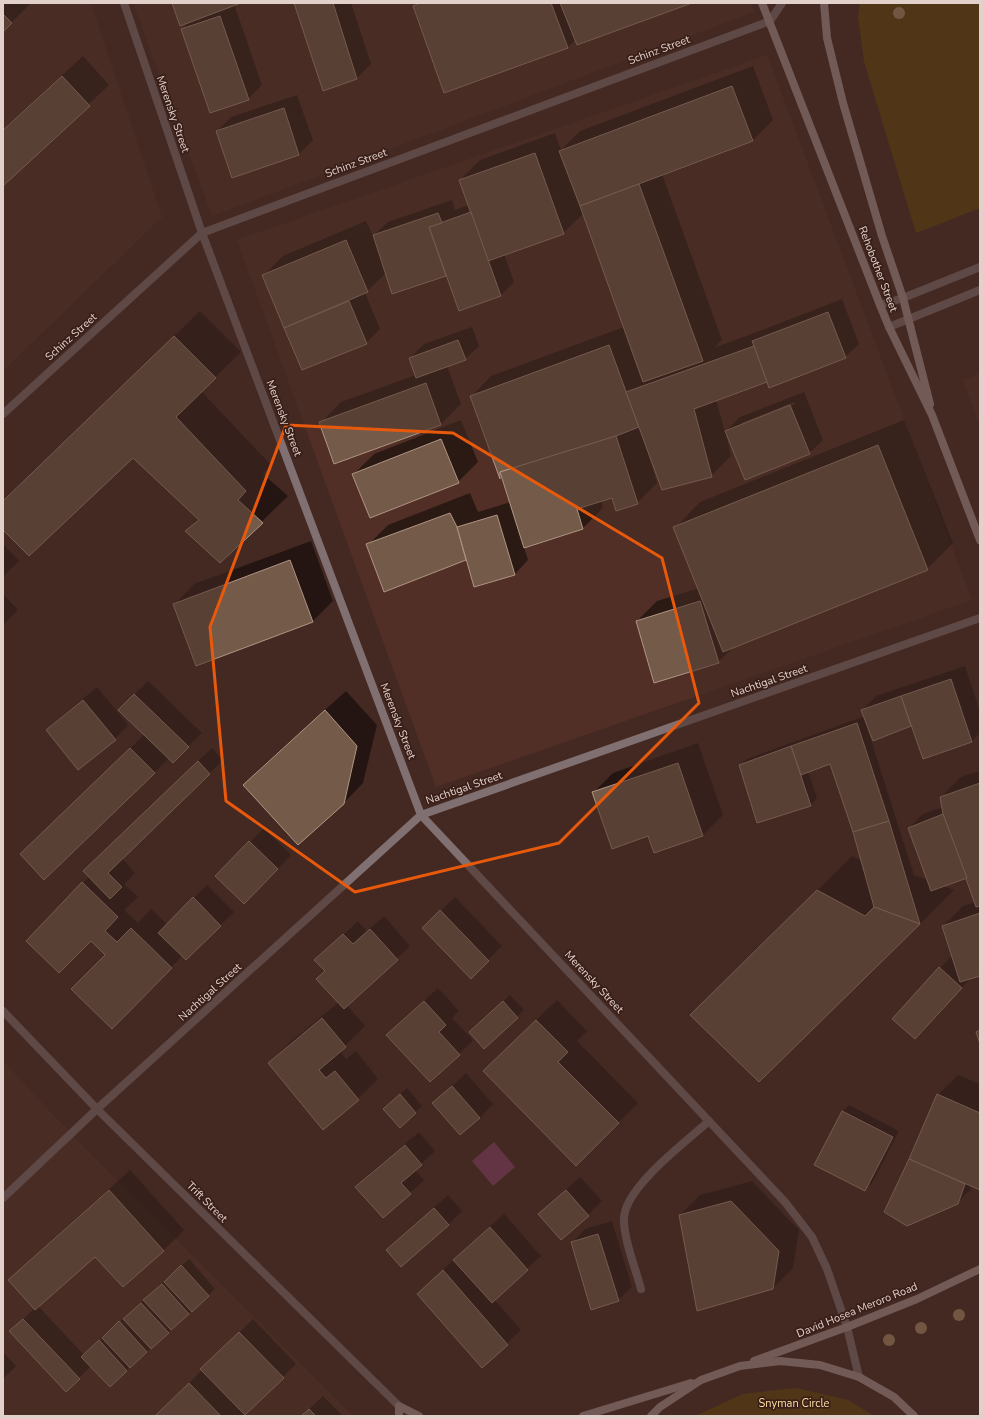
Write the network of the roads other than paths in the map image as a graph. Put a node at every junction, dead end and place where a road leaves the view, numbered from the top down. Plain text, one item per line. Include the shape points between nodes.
1 (124, 3) edge
2 (762, 3) edge
3 (782, 3) edge
4 (824, 3) edge
5 (770, 21) junction
6 (202, 232) junction
7 (980, 267) edge
8 (980, 290) edge
9 (903, 298) junction
10 (880, 305) junction
11 (909, 320) junction
12 (889, 327) junction
13 (3, 414) edge
14 (932, 415) junction
15 (980, 540) edge
16 (980, 618) edge
17 (421, 815) junction
18 (3, 1011) edge
19 (97, 1109) junction
20 (709, 1121) junction
21 (3, 1198) edge
22 (980, 1269) edge
23 (641, 1289) dead end
24 (847, 1327) junction
25 (740, 1366) junction
26 (859, 1377) junction
27 (701, 1380) junction
28 (399, 1406) junction
29 (399, 1416) edge
30 (419, 1416) edge
31 (583, 1416) edge
32 (651, 1416) edge
33 (914, 1416) edge

1 - 6 street, Merensky Street
2 - 5 main road, Rehobother Street
3 - 5 street
4 - 9 main road via 827,38 842,103
5 - 6 street, Schinz Street
5 - 10 main road, Rehobother Street
6 - 13 street, Schinz Street
6 - 17 street, Merensky Street
7 - 9 street
8 - 11 street
9 - 10 street
9 - 11 main road
10 - 12 main road, Rehobother Street
11 - 12 street
11 - 14 main road
12 - 14 main road, Rehobother Street
14 - 15 main road, Rehobother Street
16 - 17 street, Nachtigal Street
17 - 19 street, Nachtigal Street
17 - 20 street, Merensky Street
18 - 19 street, Trift Street
19 - 21 street, Nachtigal Street
19 - 28 street, Trift Street
20 - 23 street via 666,1159 630,1199 624,1217 627,1240
20 - 24 street, Merensky Street via 785,1202 812,1237 827,1270
22 - 24 main road, David Hosea Meroro Road via 917,1299
24 - 25 main road, David Hosea Meroro Road
24 - 26 street, Merensky Street
25 - 26 main road via 780,1361 820,1365
25 - 27 main road
26 - 33 main road via 894,1397
27 - 31 main road
27 - 32 main road via 660,1407
28 - 29 main road
28 - 30 main road

